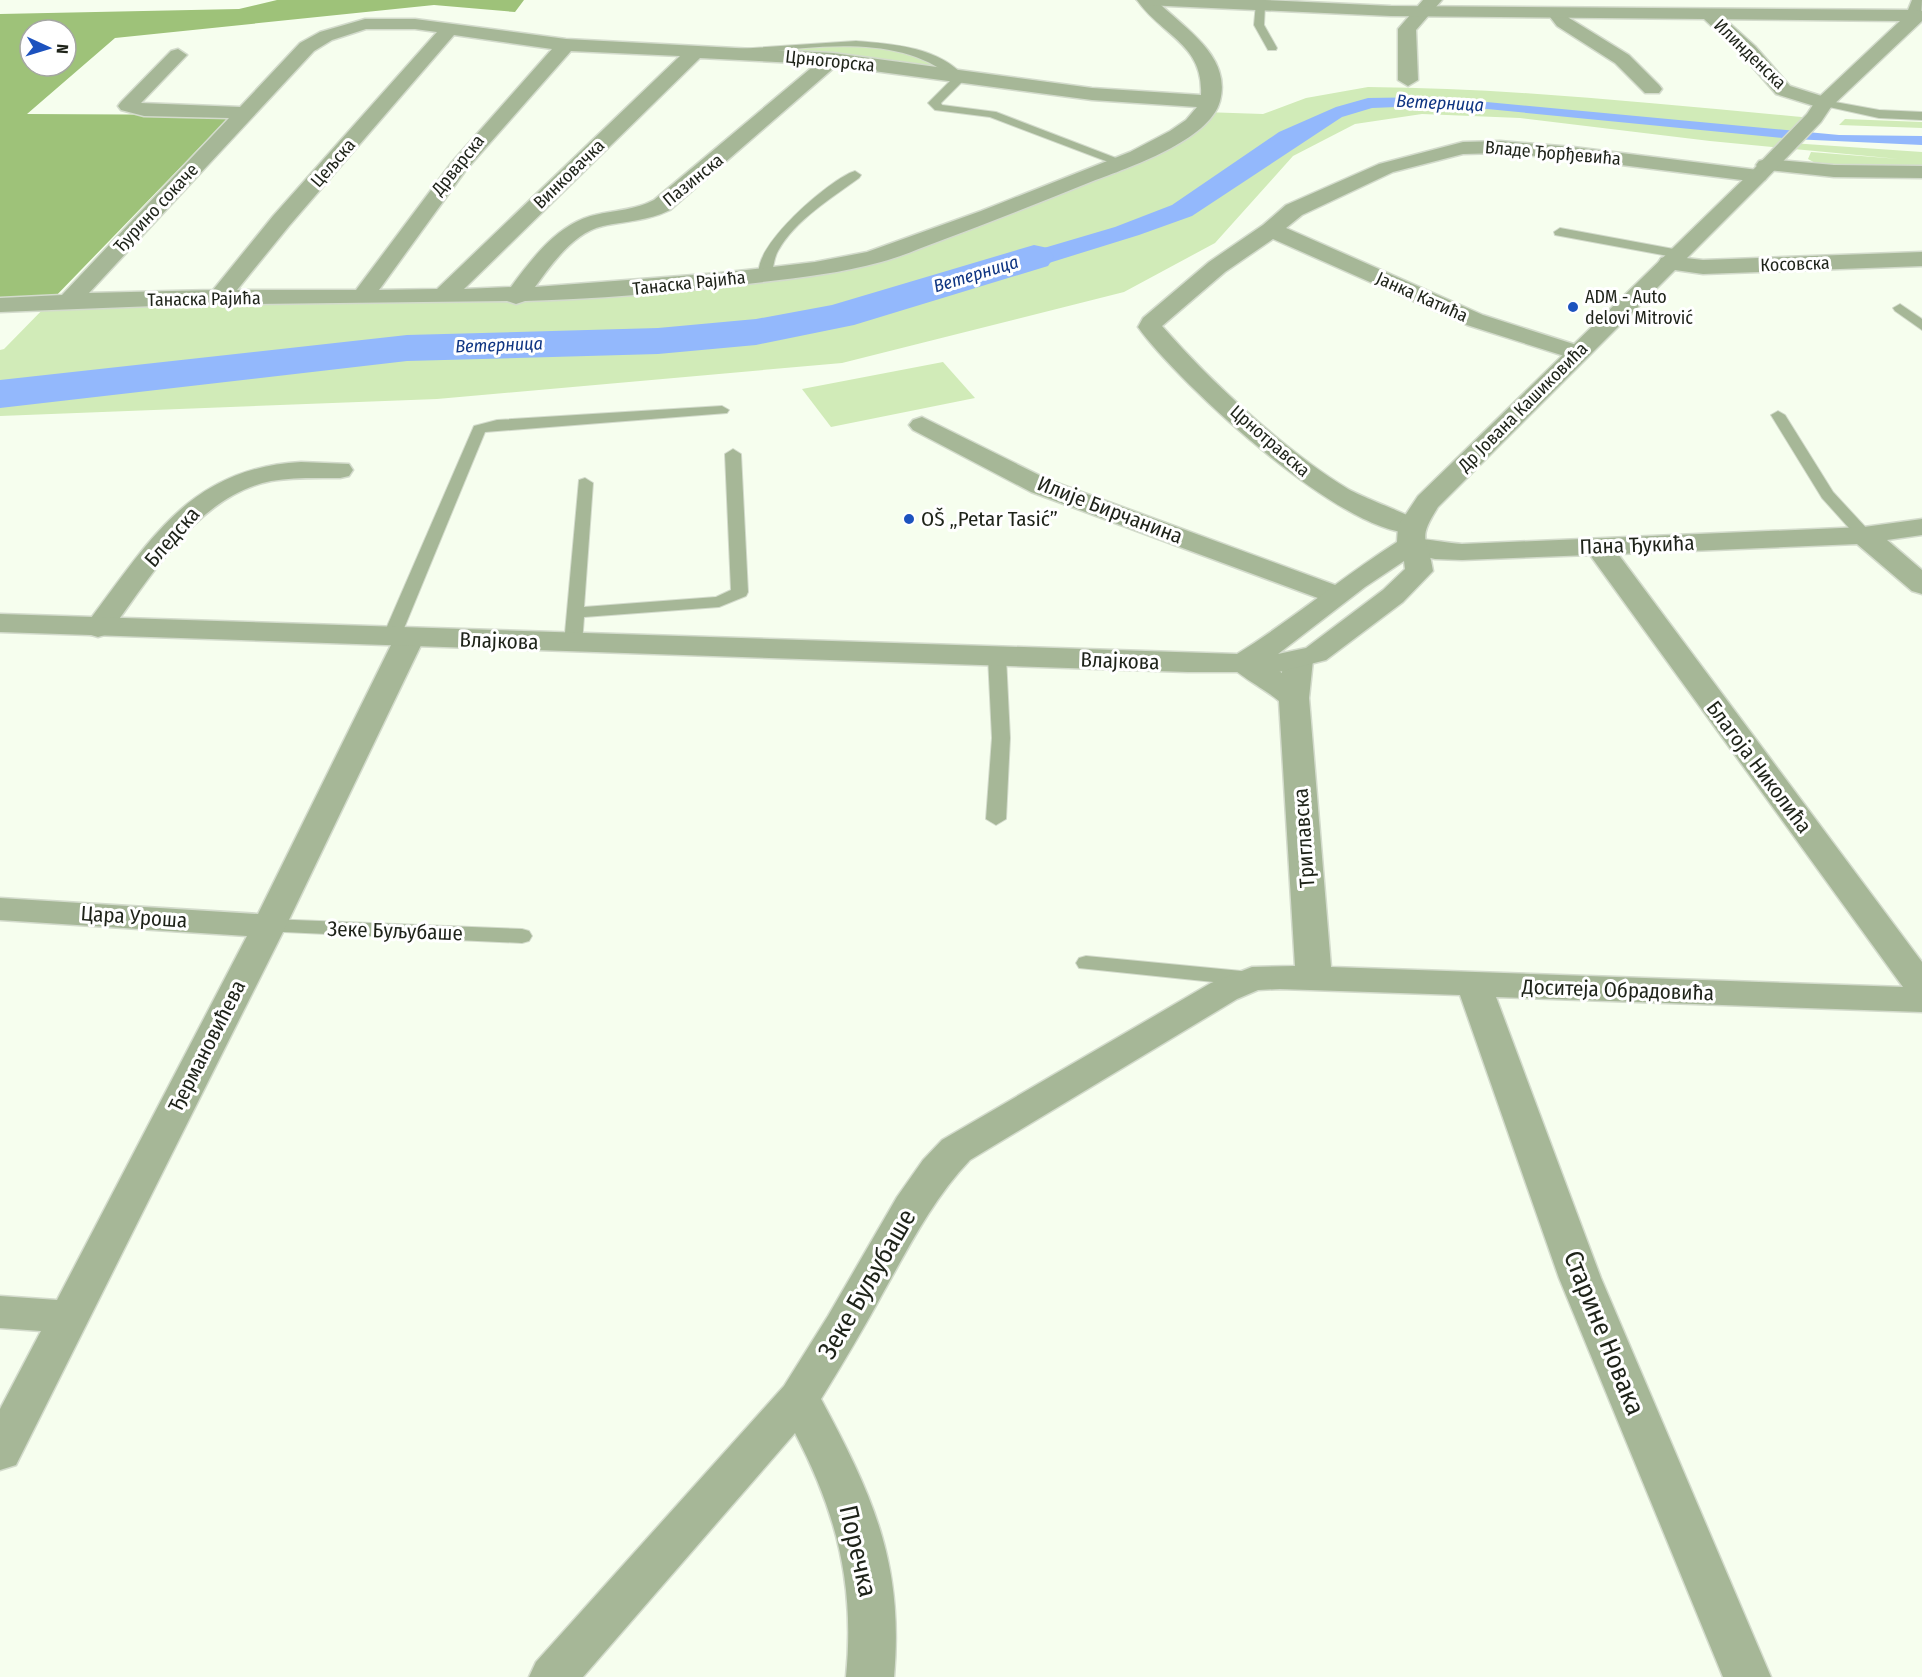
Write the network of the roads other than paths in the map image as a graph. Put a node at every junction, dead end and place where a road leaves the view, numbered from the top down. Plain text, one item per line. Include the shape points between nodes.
1 (1146, 0) edge
2 (1260, 5) junction
3 (1427, 6) edge
4 (1703, 10) edge
5 (1919, 10) edge
6 (1556, 13) junction
7 (449, 30) junction
8 (567, 45) junction
9 (1272, 48) dead end
10 (694, 52) junction
11 (825, 54) junction
12 (178, 55) dead end
13 (960, 78) junction
14 (1408, 80) dead end
15 (1178, 81) dead end
16 (1652, 89) dead end
17 (1211, 93) junction
18 (1819, 111) junction
19 (243, 113) junction
20 (1922, 116) edge
21 (1123, 163) junction
22 (1769, 163) junction
23 (855, 175) dead end
24 (1918, 182) edge
25 (1271, 230) junction
26 (1560, 232) dead end
27 (1674, 259) junction
28 (1922, 259) edge
29 (765, 275) junction
30 (363, 296) junction
31 (443, 296) junction
32 (516, 297) junction
33 (219, 298) junction
34 (69, 302) junction
35 (0, 305) edge
36 (1900, 308) dead end
37 (1922, 326) edge
38 (1150, 327) joint
39 (1577, 353) junction
40 (722, 410) dead end
41 (1778, 415) dead end
42 (922, 425) dead end
43 (733, 454) dead end
44 (340, 470) dead end
45 (585, 483) dead end
46 (1922, 527) edge
47 (1411, 535) junction
48 (1864, 535) junction
49 (1598, 546) junction
50 (1922, 585) edge
51 (1336, 595) junction
52 (575, 613) junction
53 (0, 623) edge
54 (98, 628) junction
55 (400, 638) junction
56 (573, 644) junction
57 (998, 657) junction
58 (1298, 660) junction
59 (1243, 663) junction
60 (1294, 698) junction
61 (996, 819) dead end
62 (0, 909) edge
63 (268, 926) junction
64 (522, 936) dead end
65 (1086, 963) dead end
66 (1314, 978) junction
67 (1252, 979) junction
68 (1474, 984) junction
69 (1922, 987) edge
70 (1922, 1000) edge
71 (0, 1312) edge
72 (67, 1317) junction
73 (799, 1398) junction
74 (0, 1452) edge
75 (553, 1677) edge
76 (870, 1677) edge
77 (1746, 1677) edge

1 - 2 street
1 - 17 street via 1201,51
2 - 3 street
2 - 9 lane via 1259,25
3 - 6 street
3 - 14 street via 1407,28
4 - 5 street
4 - 6 street
4 - 18 street, Илинденска via 1749,50 1783,90
5 - 18 street, Др Јована Кашиковића via 1897,37
6 - 16 street via 1563,22 1622,59
7 - 8 street, Црногорска
7 - 19 street, Ђурино сокаче via 377,23 326,36 307,47
7 - 33 street, Цељска via 281,221
8 - 10 street, Црногорска
8 - 30 street, Дрварска via 459,163
10 - 11 street, Црногорска
10 - 31 street, Винковачка
11 - 13 street, Црногорска
11 - 32 street, Пазинска via 662,206 644,214 585,225 541,265
12 - 19 street via 128,106 144,110
13 - 17 street, Црногорска via 1092,94
13 - 21 lane via 935,105 992,114
15 - 17 street
17 - 21 street, Танаска Рајића via 1199,117 1174,139
18 - 20 lane
18 - 22 street, Др Јована Кашиковића
19 - 34 street, Ђурино сокаче
21 - 29 street, Танаска Рајића via 873,258
22 - 24 street, Владе Ђорђевића via 1807,170 1887,172
22 - 25 street, Владе Ђорђевића via 1463,148 1386,168 1294,210
22 - 27 street, Др Јована Кашиковића
23 - 29 lane via 782,235 764,259
25 - 38 street, Владе Ђорђевића via 1217,267 1157,316
25 - 39 street, Јанка Катића via 1475,320
26 - 27 lane
27 - 28 street, Косовска via 1702,267
27 - 39 street, Др Јована Кашиковића
29 - 32 street, Танаска Рајића
30 - 31 street, Танаска Рајића
30 - 33 street, Танаска Рајића
31 - 32 street, Танаска Рајића
33 - 34 street, Танаска Рајића
34 - 35 street, Танаска Рајића
36 - 37 lane
38 - 47 street, Црнотравска via 1278,453 1360,508
39 - 47 street, Др Јована Кашиковића via 1427,502
40 - 55 lane via 479,429
41 - 48 lane via 1841,513
42 - 51 street, Илије Бирчанина via 1040,486
43 - 52 lane via 740,592 719,602
44 - 54 street, Бледска via 260,476 205,500 172,532
45 - 52 lane
46 - 48 street, Пана Ђукића
47 - 49 street, Пана Ђукића via 1449,552
47 - 51 street
47 - 58 street via 1419,571 1356,626 1316,654
48 - 49 street, Пана Ђукића
48 - 50 street
49 - 69 street, Благоја Николића
51 - 59 street
52 - 56 lane
53 - 54 street, Влајкова
54 - 55 street, Влајкова
55 - 56 street, Влајкова
55 - 63 street, Ђермановићева
56 - 57 street, Влајкова
57 - 59 street, Влајкова
57 - 61 lane via 1000,768
58 - 59 street, Влајкова
58 - 60 street, Триглавска
59 - 60 street via 1274,680
60 - 66 street, Триглавска
62 - 63 street, Цара Уроша
63 - 64 lane, Зеке Буљубаше
63 - 72 street, Ђермановићева
65 - 67 lane, Зеке Буљубаше
66 - 67 street, Зеке Буљубаше
66 - 68 street, Доситеја Обрадовића
67 - 73 street, Зеке Буљубаше via 1224,991 956,1150 911,1207
68 - 70 street, Доситеја Обрадовића
68 - 77 street, Старине Новака via 1580,1278
71 - 72 street
72 - 74 street, Ђермановићева
73 - 75 street, Зеке Буљубаше
73 - 76 street, Поречка via 857,1522 870,1582 874,1646

